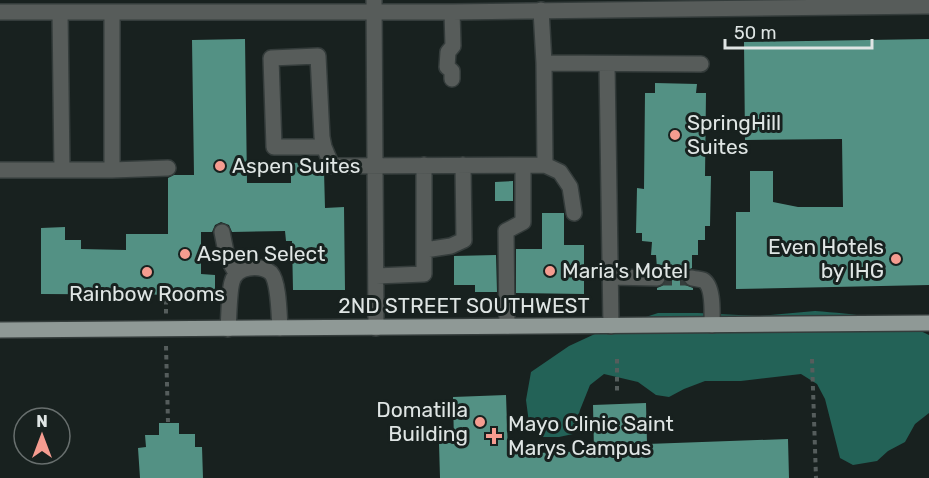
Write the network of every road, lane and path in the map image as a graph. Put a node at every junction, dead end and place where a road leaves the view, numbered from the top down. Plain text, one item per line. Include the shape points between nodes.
1 (813, 4) edge
2 (374, 6) edge
3 (929, 6) edge
4 (541, 10) junction
5 (0, 12) edge
6 (60, 12) junction
7 (112, 12) junction
8 (452, 12) junction
9 (543, 63) junction
10 (607, 64) junction
11 (701, 64) dead end
12 (452, 75) dead end
13 (324, 147) junction
14 (375, 165) junction
15 (424, 165) junction
16 (463, 165) junction
17 (523, 165) junction
18 (545, 165) junction
19 (168, 168) dead end
20 (0, 170) edge
21 (62, 170) junction
22 (112, 170) junction
23 (574, 213) dead end
24 (222, 232) dead end
25 (425, 250) junction
26 (236, 273) junction
27 (376, 276) junction
28 (610, 277) junction
29 (657, 278) tunnel mouth
30 (692, 278) tunnel mouth
31 (929, 323) edge
32 (712, 325) junction
33 (507, 326) junction
34 (611, 326) junction
35 (228, 328) junction
36 (280, 328) junction
37 (376, 328) junction
38 (0, 330) edge
39 (617, 359) dead end
40 (812, 359) dead end
41 (167, 370) dead end
42 (617, 395) dead end
43 (168, 422) dead end
44 (816, 478) edge

1 - 3 street
1 - 4 street
2 - 7 street
2 - 8 street
2 - 14 street
4 - 8 street
4 - 9 street
5 - 6 street
6 - 7 street
6 - 21 street
7 - 22 street
8 - 12 street via 453,46 458,51 458,67
9 - 10 street
9 - 18 street
10 - 11 street
10 - 28 street
13 - 13 street via 318,56 271,58 274,147
13 - 14 street via 332,165
14 - 15 street
14 - 27 street
15 - 16 street
15 - 25 street
16 - 17 street
16 - 25 street via 464,240
17 - 18 street
17 - 33 street via 523,222 506,231
18 - 23 street via 560,172 570,187
19 - 22 street
20 - 21 street
21 - 22 street
24 - 26 street via 227,257
25 - 27 street via 424,274
26 - 35 street via 231,283
26 - 36 street via 255,268 272,274
27 - 37 street
28 - 29 street
28 - 34 street
30 - 32 street via 708,285
31 - 32 main road, 2ND STREET SOUTHWEST
32 - 34 main road, 2ND STREET SOUTHWEST
33 - 34 main road, 2ND STREET SOUTHWEST
33 - 37 main road, 2ND STREET SOUTHWEST
35 - 36 main road, 2ND STREET SOUTHWEST
35 - 38 main road, 2ND STREET SOUTHWEST
36 - 37 main road, 2ND STREET SOUTHWEST
39 - 42 path
40 - 44 path
41 - 43 path

